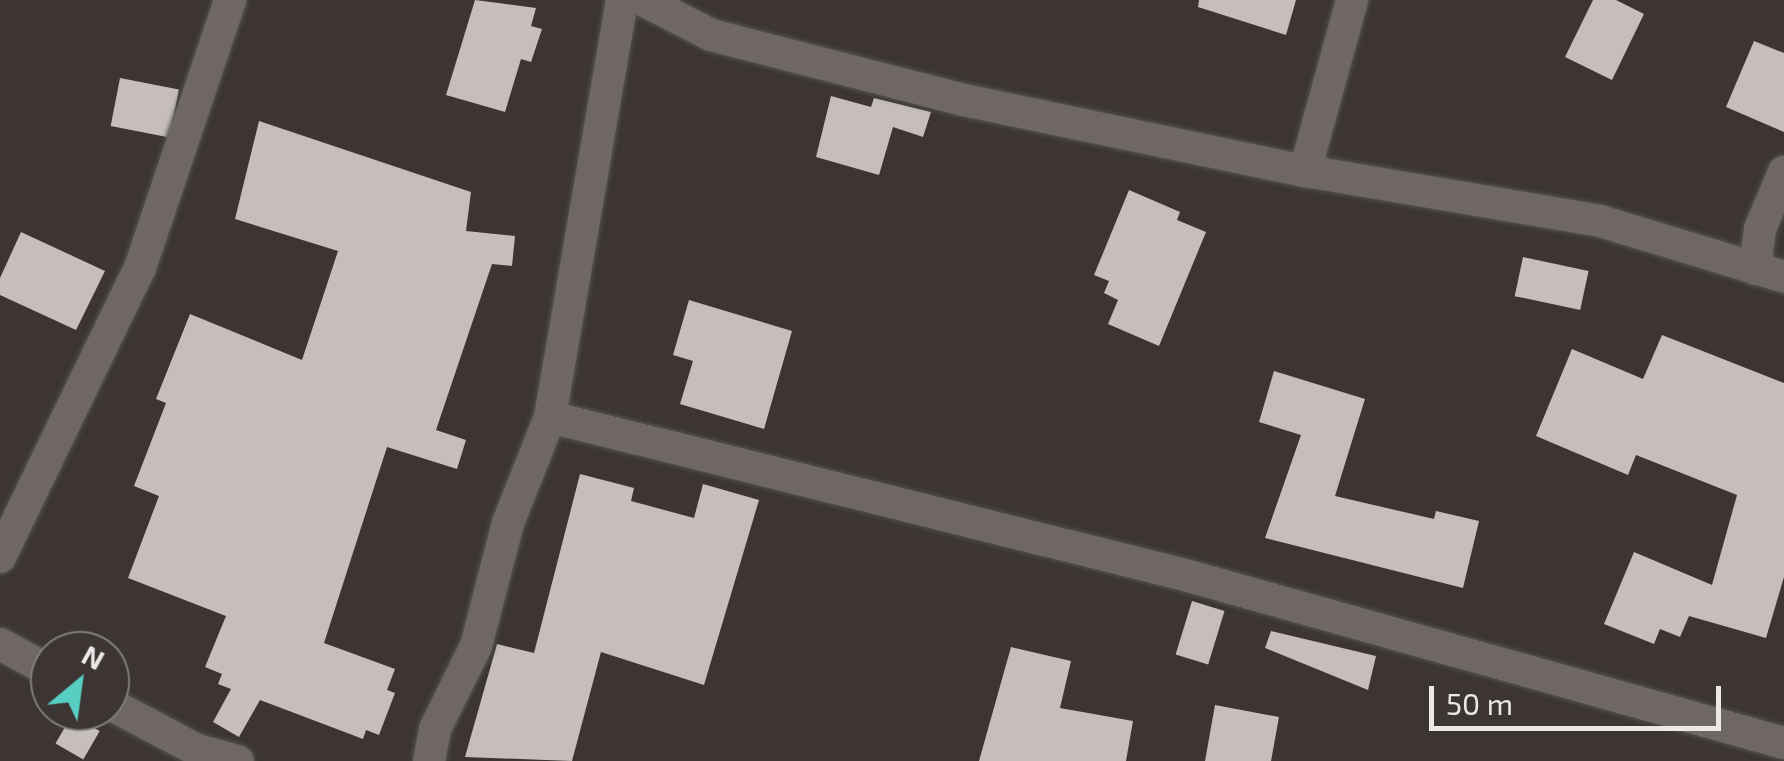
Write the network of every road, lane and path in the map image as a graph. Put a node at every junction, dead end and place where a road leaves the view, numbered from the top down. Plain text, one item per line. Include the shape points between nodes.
1 (230, 0) edge
2 (622, 0) edge
3 (643, 0) edge
4 (1352, 0) edge
5 (1305, 172) junction
6 (1784, 172) edge
7 (1770, 273) edge
8 (550, 416) junction
9 (0, 556) edge
10 (0, 644) edge
11 (30, 660) edge
12 (130, 715) edge
13 (1784, 743) edge
14 (238, 761) edge
15 (429, 761) edge

1 - 9 street via 140,268
2 - 8 street
3 - 5 street via 711,35 964,100
4 - 5 street
5 - 7 street via 1600,221
6 - 7 street via 1760,229
8 - 13 street via 1185,574
8 - 15 street via 508,523 476,646 435,729
10 - 11 street
12 - 14 street via 197,750

